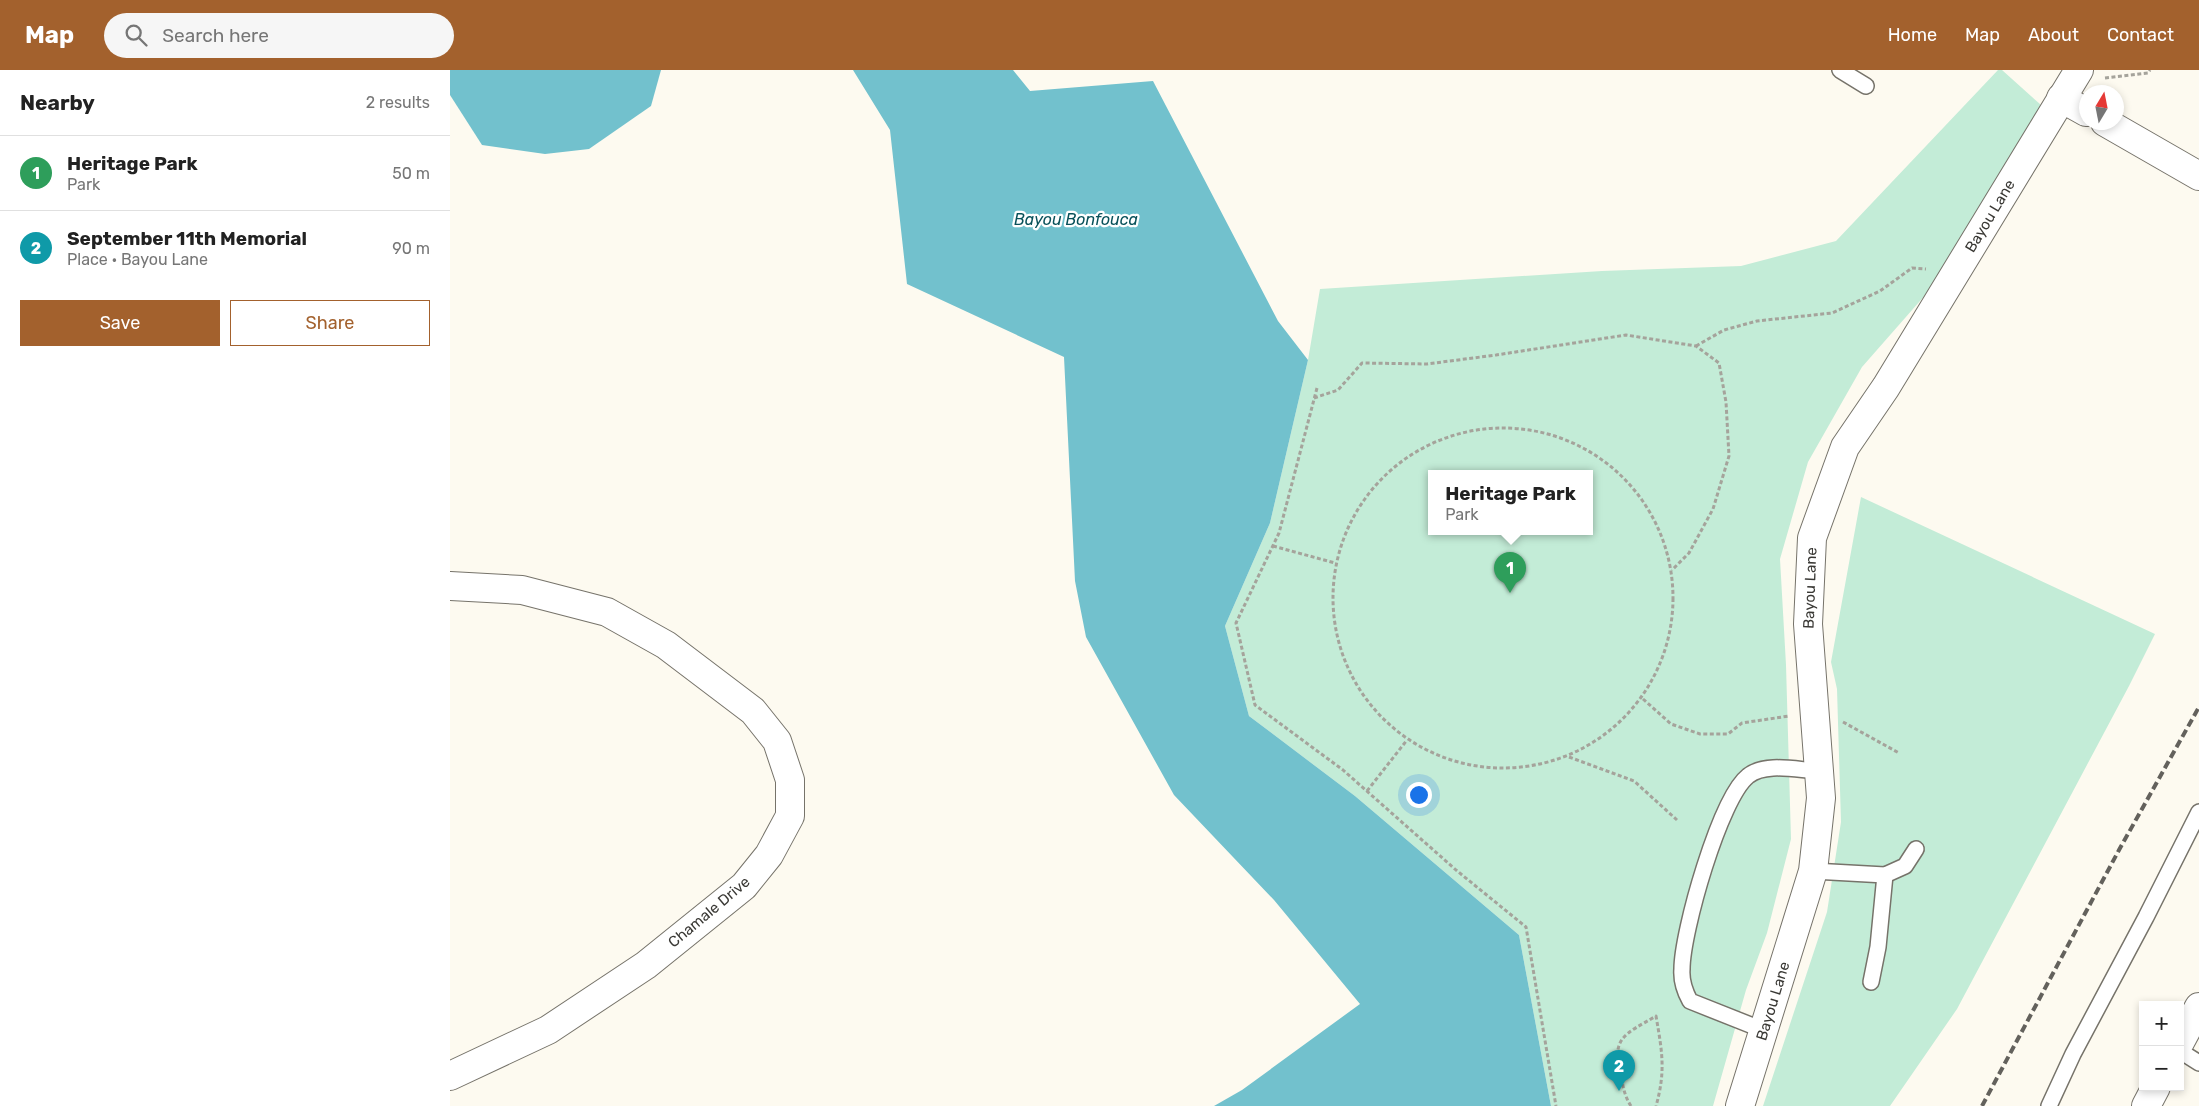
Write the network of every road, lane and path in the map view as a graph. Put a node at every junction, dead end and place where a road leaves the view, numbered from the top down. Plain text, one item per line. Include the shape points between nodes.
1 (1840, 70) edge
2 (2150, 70) edge
3 (2070, 83) edge
4 (1866, 86) dead end
5 (2079, 99) edge
6 (2119, 130) edge
7 (2199, 176) edge
8 (1929, 269) dead end
9 (1696, 346) junction
10 (1316, 388) dead end
11 (1314, 398) junction
12 (1273, 546) junction
13 (1336, 563) junction
14 (1671, 571) junction
15 (450, 586) edge
16 (1643, 699) junction
17 (1813, 712) junction
18 (1407, 740) junction
19 (1899, 753) dead end
20 (1568, 757) junction
21 (1818, 771) junction
22 (1367, 791) junction
23 (2199, 812) edge
24 (1677, 820) dead end
25 (1916, 849) dead end
26 (1813, 871) junction
27 (1885, 875) junction
28 (1871, 982) dead end
29 (2199, 1007) edge
30 (1764, 1030) junction
31 (2184, 1035) edge
32 (2184, 1054) edge
33 (2199, 1063) edge
34 (450, 1076) edge
35 (2154, 1091) edge
36 (1556, 1106) edge
37 (1631, 1106) edge
38 (1656, 1106) edge
39 (1740, 1106) edge
40 (2049, 1106) edge
41 (2146, 1106) edge

1 - 4 lane
2 - 3 path via 2148,73
3 - 5 street
3 - 17 street, Bayou Lane via 1886,387 1845,447 1812,538 1808,624
6 - 7 street
8 - 9 path via 1912,268 1880,291 1832,313 1748,323 1724,330
9 - 11 path via 1626,335 1426,364 1362,363 1338,390
9 - 14 path via 1719,363 1726,402 1729,456 1712,509 1689,553
10 - 11 path
11 - 12 path
12 - 13 path
12 - 22 path via 1236,623 1255,705
13 - 14 path via 1361,501 1380,478 1428,444 1472,430 1559,436 1599,456 1640,494 1669,551
13 - 18 path via 1331,598 1341,653 1368,704
14 - 16 path via 1675,598 1668,648
15 - 34 street, Chamale Drive via 522,590 607,612 666,645 753,711 777,741 790,780 790,816 769,855 744,886 646,965 548,1030
16 - 17 path via 1672,724 1700,734 1728,734 1742,723
16 - 20 path via 1610,733
17 - 19 path via 1831,715
17 - 21 street, Bayou Lane
18 - 20 path via 1451,761 1512,770
18 - 22 path
20 - 24 path via 1634,781
21 - 26 street, Bayou Lane via 1820,798
21 - 30 lane via 1764,768 1748,776 1736,789 1713,841 1683,948 1683,986 1690,1001
22 - 36 path via 1526,928
23 - 40 lane
25 - 27 lane via 1906,866
26 - 27 lane
26 - 30 street, Bayou Lane
27 - 28 lane
29 - 31 street
30 - 39 street, Bayou Lane
32 - 33 lane
35 - 41 street
37 - 38 path via 1616,1061 1618,1044 1656,1016 1663,1055 1662,1086

